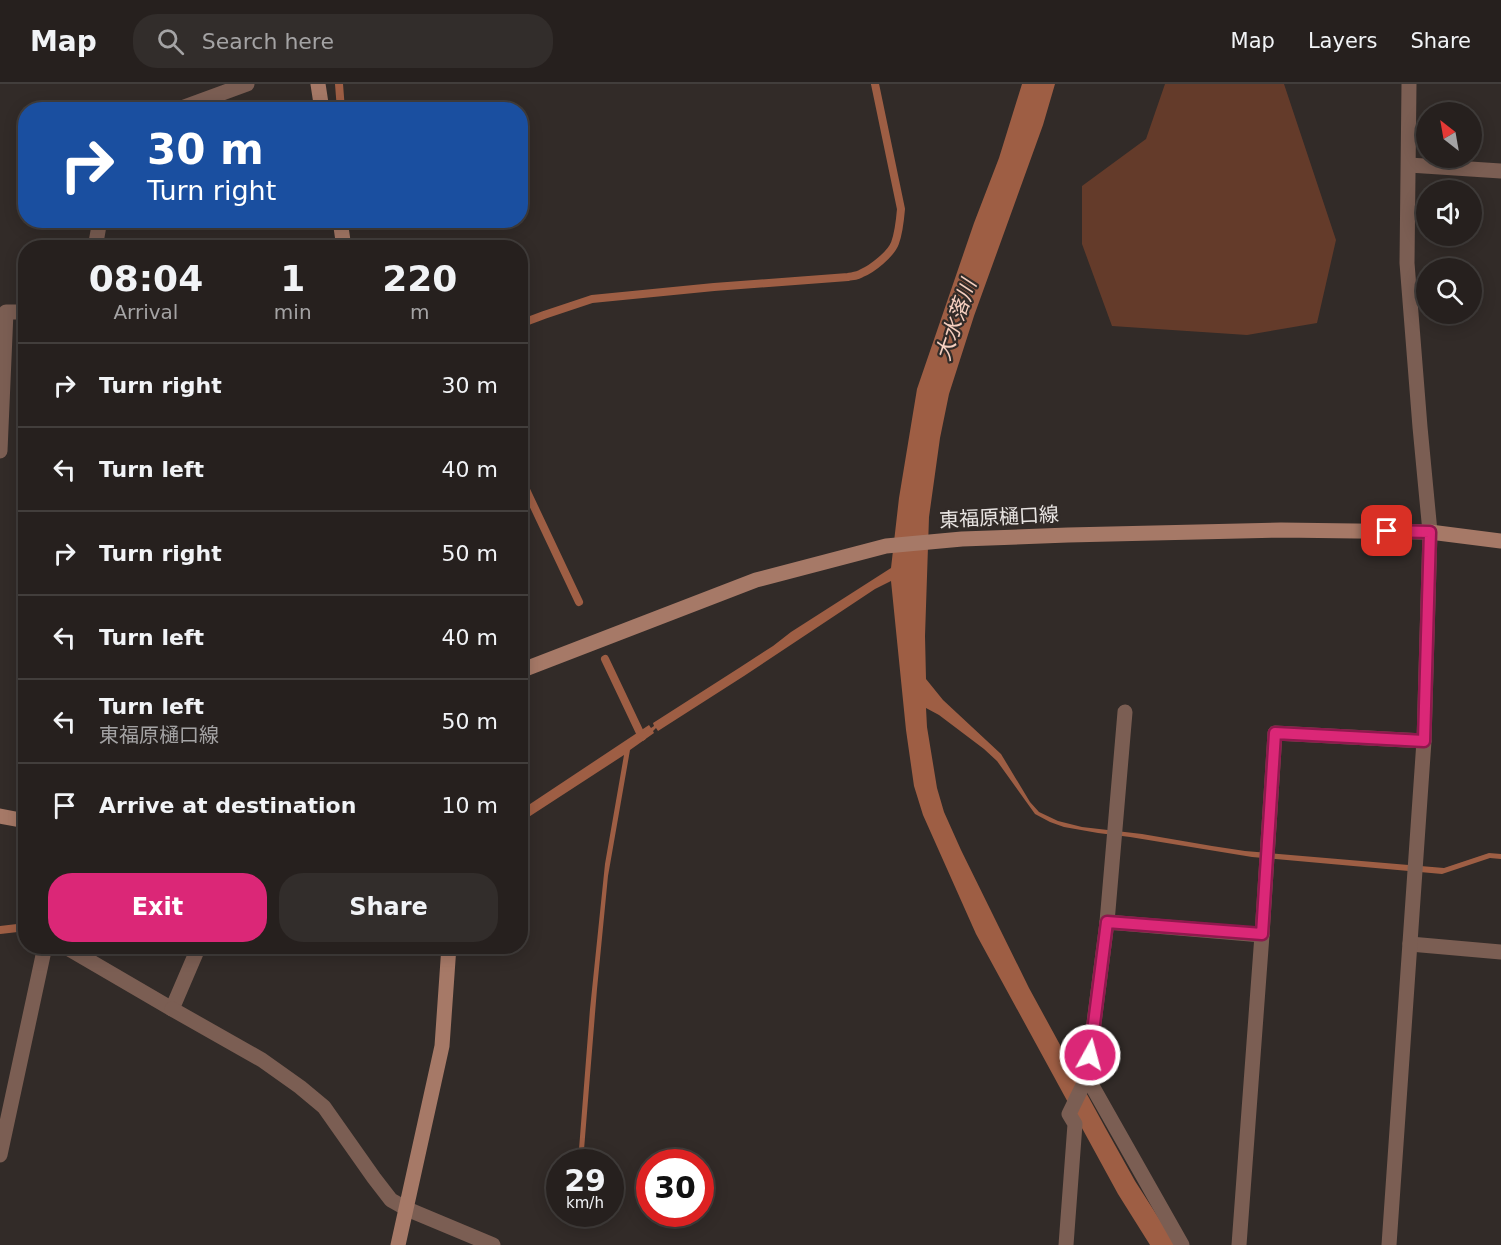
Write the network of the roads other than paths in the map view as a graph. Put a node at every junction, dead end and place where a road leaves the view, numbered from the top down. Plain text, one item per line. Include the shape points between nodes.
1 (247, 84) edge
2 (318, 84) edge
3 (1409, 84) edge
4 (198, 102) edge
5 (321, 102) edge
6 (1408, 165) junction
7 (1501, 171) edge
8 (18, 312) edge
9 (0, 451) edge
10 (1430, 532) junction
11 (1501, 541) edge
12 (528, 668) edge
13 (1125, 712) dead end
14 (1424, 741) junction
15 (0, 816) edge
16 (18, 820) edge
17 (1107, 922) junction
18 (1262, 934) junction
19 (1410, 944) junction
20 (1501, 952) edge
21 (43, 954) edge
22 (78, 954) edge
23 (196, 954) edge
24 (448, 954) edge
25 (172, 1009) junction
26 (1084, 1082) junction
27 (0, 1155) edge
28 (407, 1209) junction
29 (398, 1245) edge
30 (493, 1245) edge
31 (1066, 1245) edge
32 (1182, 1245) edge
33 (1239, 1245) edge
34 (1389, 1245) edge

1 - 4 street
2 - 5 main road
3 - 6 street
6 - 7 street
6 - 10 street via 1407,263
8 - 9 street via 6,312
10 - 11 main road, 東福原樋口線
10 - 12 main road, 東福原樋口線 via 1068,534 896,544 756,580
10 - 14 street
13 - 17 street
14 - 18 street via 1275,733
14 - 19 street
15 - 16 main road
17 - 18 street
17 - 26 street
18 - 33 street
19 - 20 street
19 - 34 street
21 - 27 street
22 - 25 street
23 - 25 street
24 - 28 main road via 442,1046
25 - 28 street via 262,1060 324,1107 374,1178 392,1200
26 - 31 street via 1069,1114 1075,1124
26 - 32 street
28 - 29 main road
28 - 30 street

